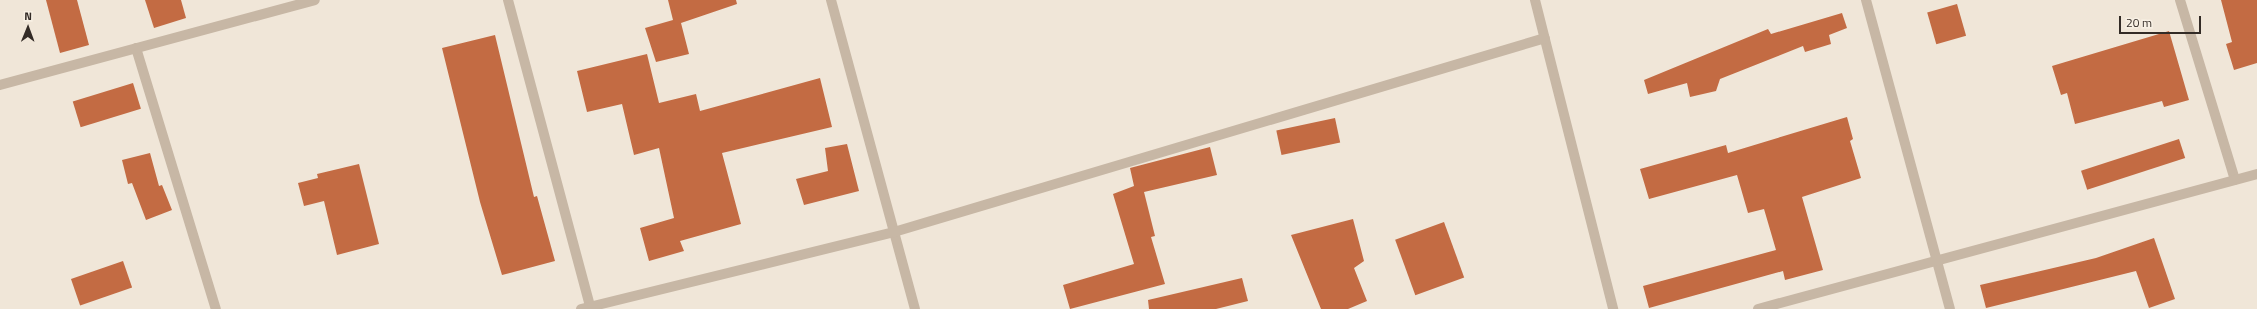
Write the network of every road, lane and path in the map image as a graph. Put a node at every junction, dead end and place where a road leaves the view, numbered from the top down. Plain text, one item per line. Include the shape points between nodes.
1 (315, 0) edge
2 (508, 0) edge
3 (831, 0) edge
4 (1535, 0) edge
5 (1866, 0) edge
6 (2180, 0) edge
7 (1545, 38) junction
8 (136, 48) junction
9 (0, 85) edge
10 (2257, 174) edge
11 (2235, 180) junction
12 (894, 232) junction
13 (1937, 261) junction
14 (585, 308) edge
15 (216, 309) edge
16 (915, 309) edge
17 (1613, 309) edge
18 (1758, 309) edge
19 (1950, 309) edge

1 - 8 street
2 - 14 street
3 - 12 street
4 - 7 street
5 - 13 street
6 - 11 street
7 - 12 street
7 - 17 street
8 - 9 street
8 - 15 street
10 - 11 street
11 - 13 street
12 - 14 street
12 - 16 street
13 - 18 street
13 - 19 street

